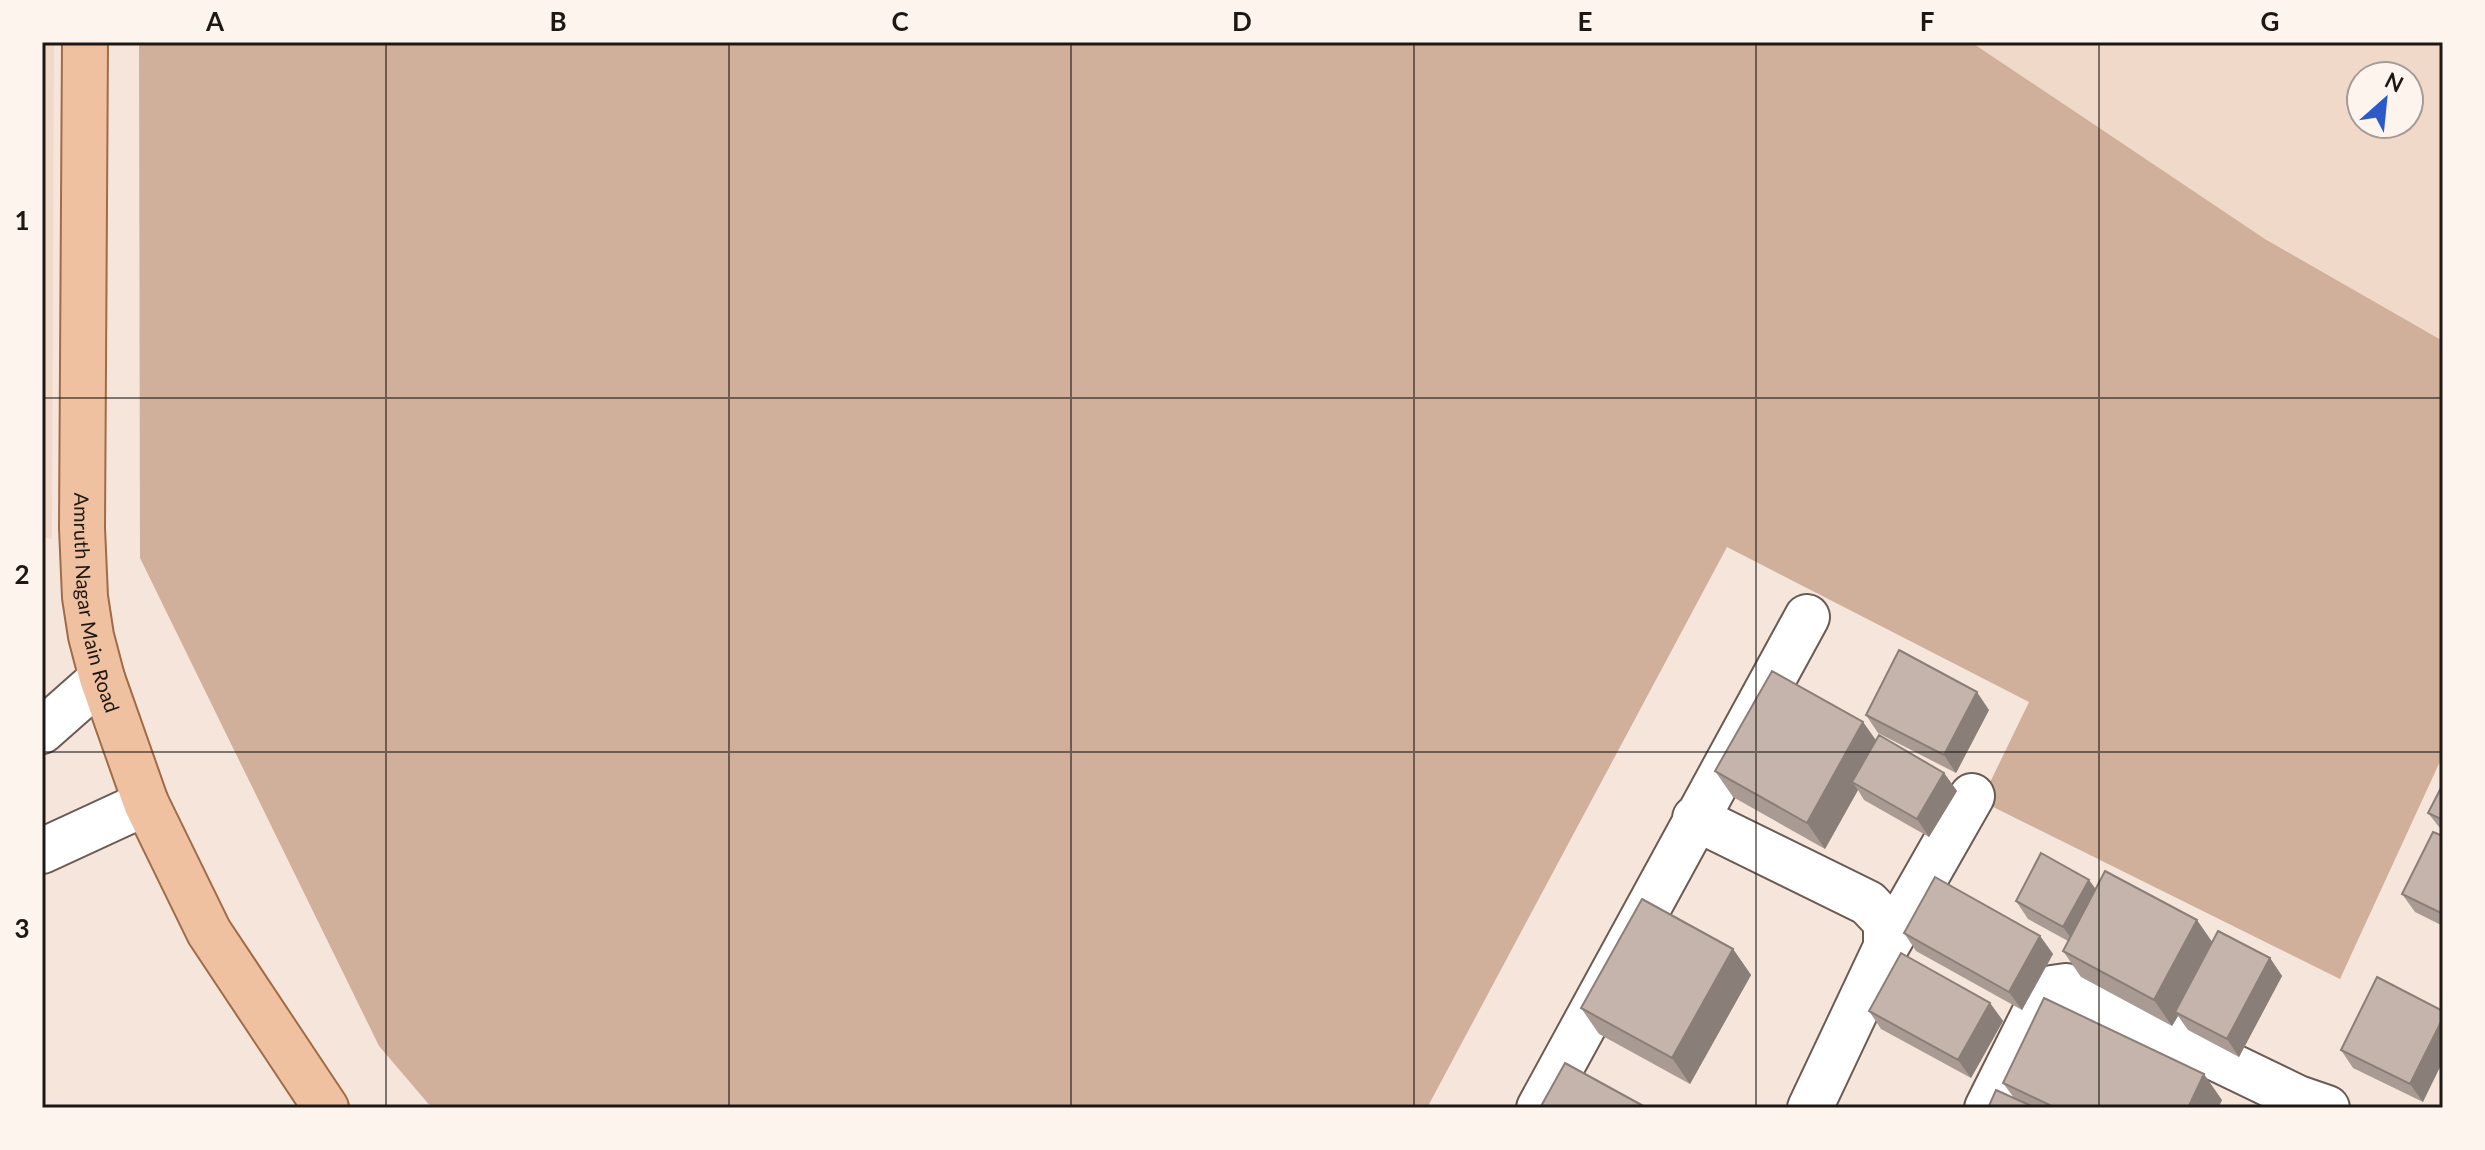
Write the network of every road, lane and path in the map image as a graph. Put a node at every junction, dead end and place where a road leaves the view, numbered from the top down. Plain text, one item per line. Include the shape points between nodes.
1 (85, 42) edge
2 (109, 42) edge
3 (1807, 617) dead end
4 (102, 678) junction
5 (42, 731) edge
6 (1972, 796) dead end
7 (146, 803) junction
8 (1695, 818) junction
9 (42, 851) edge
10 (1886, 947) junction
11 (2307, 1105) edge
12 (326, 1108) edge
13 (348, 1108) edge
14 (1539, 1108) edge
15 (1810, 1108) edge
16 (1987, 1108) edge

1 - 4 main road, Amruth Nagar Main Road via 82,528 85,597
2 - 13 main road, Amruth Nagar Main Road via 102,526 107,594 122,662 158,765 240,937
3 - 8 street
4 - 5 street
4 - 7 main road, Amruth Nagar Main Road
6 - 10 street
7 - 9 street
7 - 12 main road, Amruth Nagar Main Road via 209,932
8 - 10 street via 1868,903 1886,922
8 - 14 street
10 - 15 street
11 - 16 street via 2066,986 2052,988 2042,998

